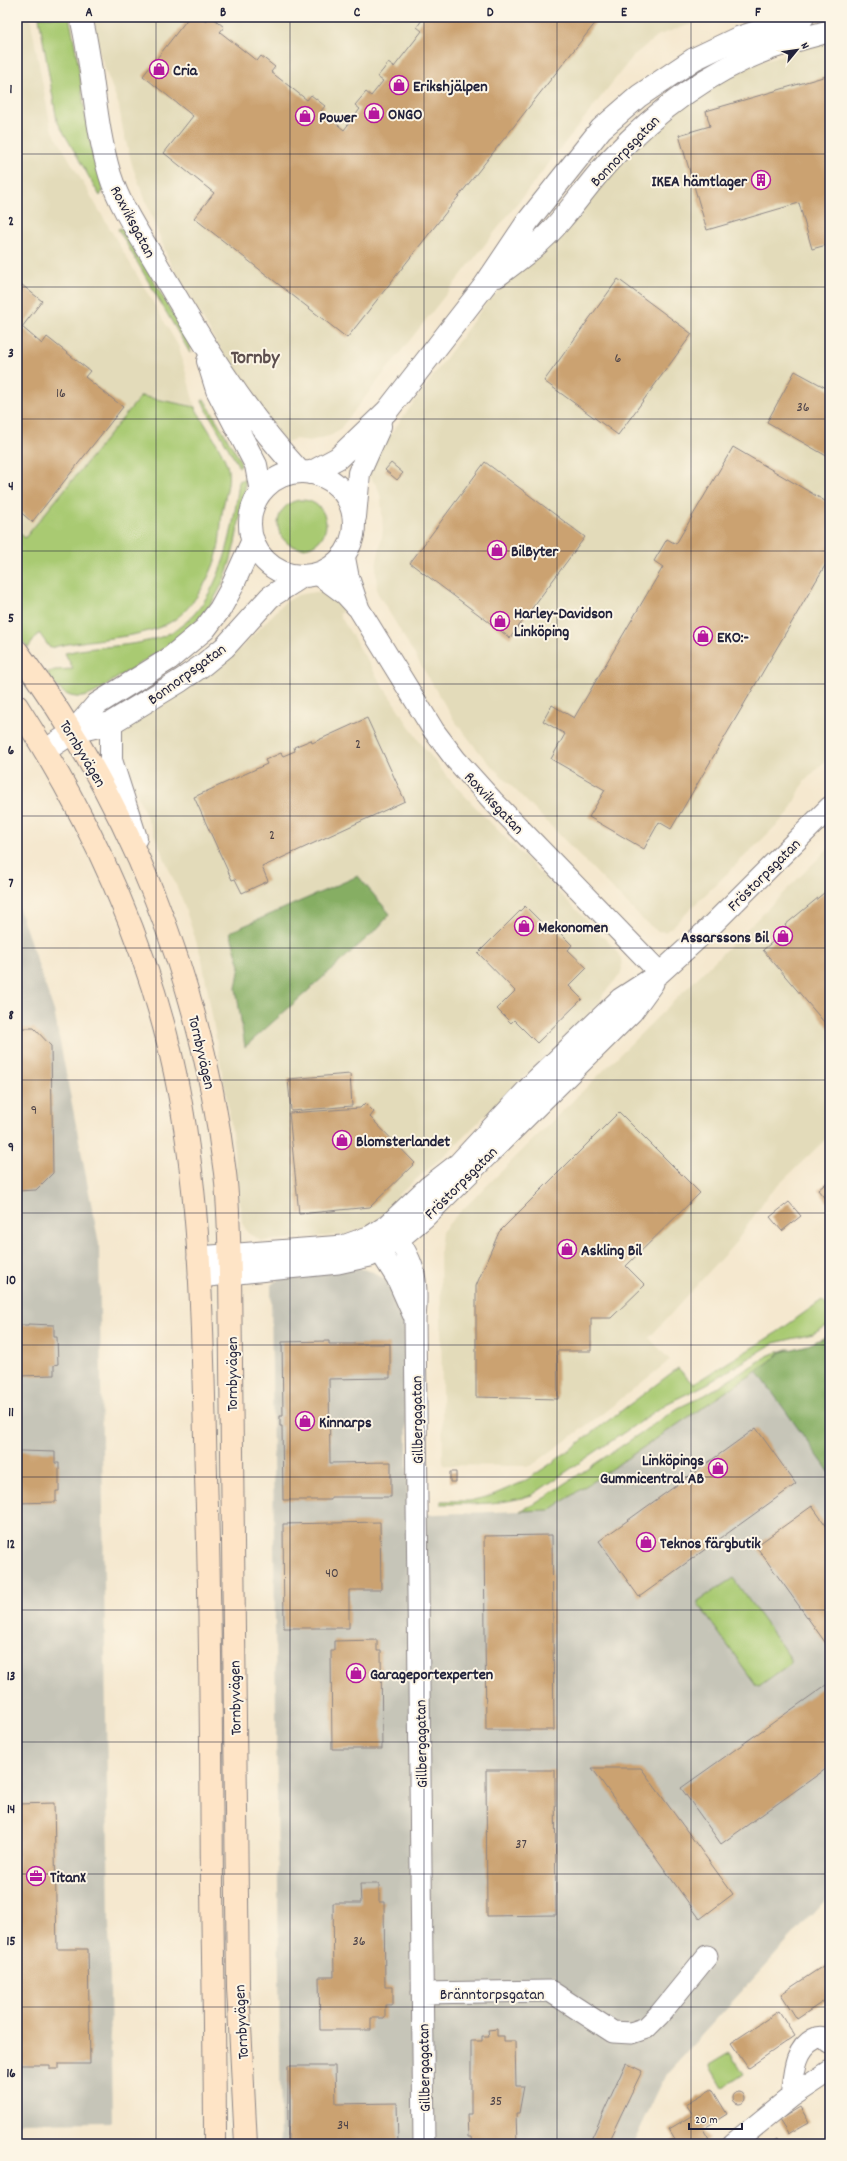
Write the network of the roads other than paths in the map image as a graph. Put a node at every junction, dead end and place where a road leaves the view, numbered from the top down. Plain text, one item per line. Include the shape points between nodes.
1 (81, 17) edge
2 (803, 17) edge
3 (830, 31) edge
4 (485, 285) junction
5 (202, 343) junction
6 (387, 411) junction
7 (305, 473) junction
8 (261, 492) junction
9 (354, 524) junction
10 (253, 540) junction
11 (344, 555) junction
12 (310, 575) junction
13 (359, 609) junction
14 (17, 651) edge
15 (17, 706) edge
16 (111, 723) junction
17 (73, 732) junction
18 (46, 750) junction
19 (830, 807) edge
20 (152, 889) junction
21 (660, 972) junction
22 (394, 1232) junction
23 (376, 1244) junction
24 (230, 1264) junction
25 (198, 1267) junction
26 (415, 1319) junction
27 (707, 1956) dead end
28 (422, 1993) junction
29 (830, 2043) edge
30 (830, 2071) edge
31 (791, 2097) junction
32 (215, 2144) edge
33 (246, 2144) edge
34 (424, 2144) edge
35 (733, 2144) edge

1 - 5 street, Roxviksgatan via 100,135 111,177 122,203
2 - 4 street, Bonnorpsgatan via 713,49 666,76 616,115 586,146 533,215
3 - 4 street, Bonnorpsgatan via 767,49 734,63 676,100 649,121 619,151 544,238 526,255
4 - 6 street, Bonnorpsgatan
5 - 7 street, Roxviksgatan via 280,451
5 - 8 street, Roxviksgatan via 217,390 256,465
6 - 7 street, Bonnorpsgatan via 338,458
6 - 9 street, Bonnorpsgatan via 359,473
7 - 8 street via 283,476
7 - 9 street via 328,480 338,487 352,510
8 - 10 street via 254,504 250,520
9 - 11 street via 351,542
10 - 12 street via 258,551 273,568 282,572
10 - 17 street, Bonnorpsgatan via 231,589 205,629 169,659 97,704
11 - 12 street via 331,568
11 - 13 street, Roxviksgatan
12 - 13 street, Roxviksgatan via 344,594
12 - 16 street, Bonnorpsgatan via 270,597 244,627 203,665
13 - 21 street, Roxviksgatan via 434,731 456,760
14 - 17 main road, Tornbyvägen
15 - 18 main road, Tornbyvägen
16 - 17 street, Bonnorpsgatan
16 - 20 street via 111,760
17 - 18 street, Bonnorpsgatan
17 - 20 main road, Tornbyvägen via 104,786
18 - 25 main road, Tornbyvägen via 110,872 152,984 179,1093 192,1176
19 - 21 street, Fröstorpsgatan via 705,932
20 - 24 main road, Tornbyvägen via 182,972 211,1085 225,1174
21 - 22 street, Fröstorpsgatan via 632,1012 424,1218
22 - 23 street, Fröstorpsgatan
22 - 26 street, Gillbergagatan via 410,1259 417,1286
23 - 24 street, Fröstorpsgatan via 370,1256 338,1264
23 - 26 street, Gillbergagatan via 408,1298
24 - 25 street, Fröstorpsgatan
24 - 33 main road, Tornbyvägen via 238,1987
25 - 32 main road, Tornbyvägen via 210,1602
26 - 28 street, Gillbergagatan
27 - 28 street, Bränntorpsgatan via 659,2015 646,2028 631,2033 614,2032 550,1991
28 - 34 street, Gillbergagatan
29 - 31 street via 820,2037 803,2048 796,2064
30 - 31 street
31 - 35 street

